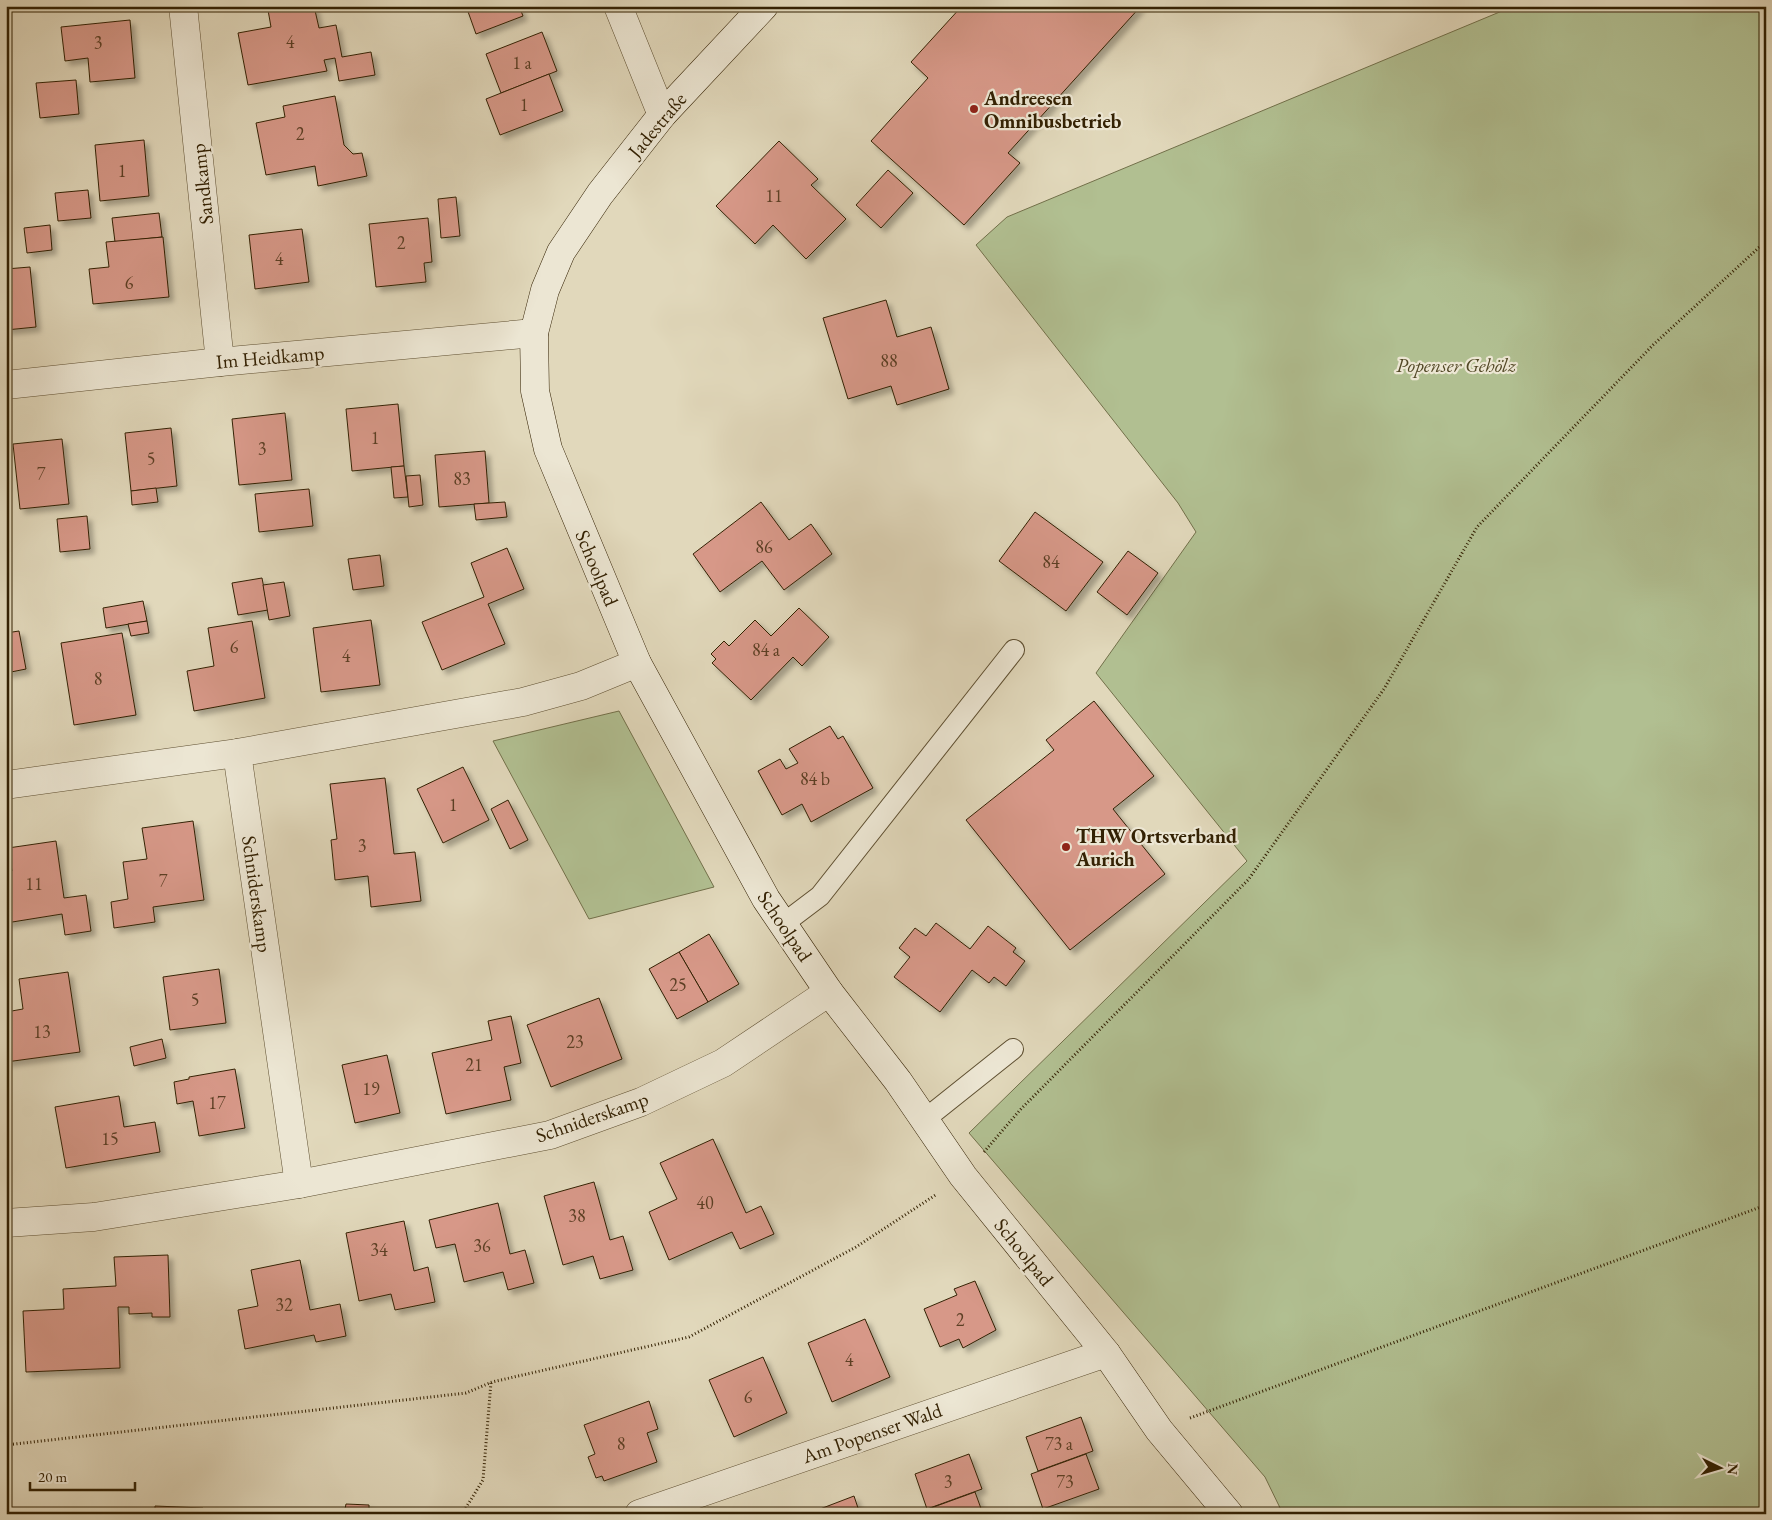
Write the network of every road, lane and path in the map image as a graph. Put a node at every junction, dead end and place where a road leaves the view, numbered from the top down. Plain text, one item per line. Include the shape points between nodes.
1 (183, 6) edge
2 (618, 6) edge
3 (764, 6) edge
4 (662, 115) junction
5 (1766, 241) edge
6 (561, 252) joint
7 (534, 333) junction
8 (220, 362) junction
9 (6, 385) edge
10 (1014, 650) dead end
11 (637, 663) junction
12 (237, 753) junction
13 (6, 785) edge
14 (783, 924) junction
15 (829, 992) junction
16 (1012, 1049) dead end
17 (924, 1120) junction
18 (963, 1176) junction
19 (299, 1184) junction
20 (1766, 1204) edge
21 (6, 1223) edge
22 (1106, 1353) junction
23 (492, 1382) junction
24 (1159, 1430) junction
25 (6, 1445) edge
26 (462, 1514) edge
27 (639, 1514) edge
28 (1229, 1514) edge

1 - 8 street, Sandkamp
2 - 4 street
3 - 4 street, Jadestraße
4 - 6 street, Jadestraße via 600,194
5 - 18 path via 1653,345 1477,527 1384,689 1248,880 1020,1110
6 - 7 street, Schoolpad via 545,290
7 - 8 street, Im Heidkamp
7 - 11 street, Schoolpad via 534,391 548,449
8 - 9 street, Im Heidkamp
10 - 14 lane via 820,896
11 - 12 street via 581,686 523,702
11 - 14 street, Schoolpad via 766,899
12 - 13 street
12 - 19 street, Schniderskamp
14 - 15 street, Schoolpad
15 - 17 street, Schoolpad
15 - 19 street, Schniderskamp via 723,1063 641,1102 559,1132
16 - 17 lane
17 - 18 street, Schoolpad
18 - 22 street, Schoolpad
18 - 23 path via 856,1247 689,1337
19 - 21 street, Schniderskamp via 94,1217
20 - 24 path
22 - 24 street, Schoolpad
22 - 27 street, Am Popenser Wald
23 - 25 path via 466,1393
23 - 26 path via 483,1480
24 - 28 street, Schoolpad

